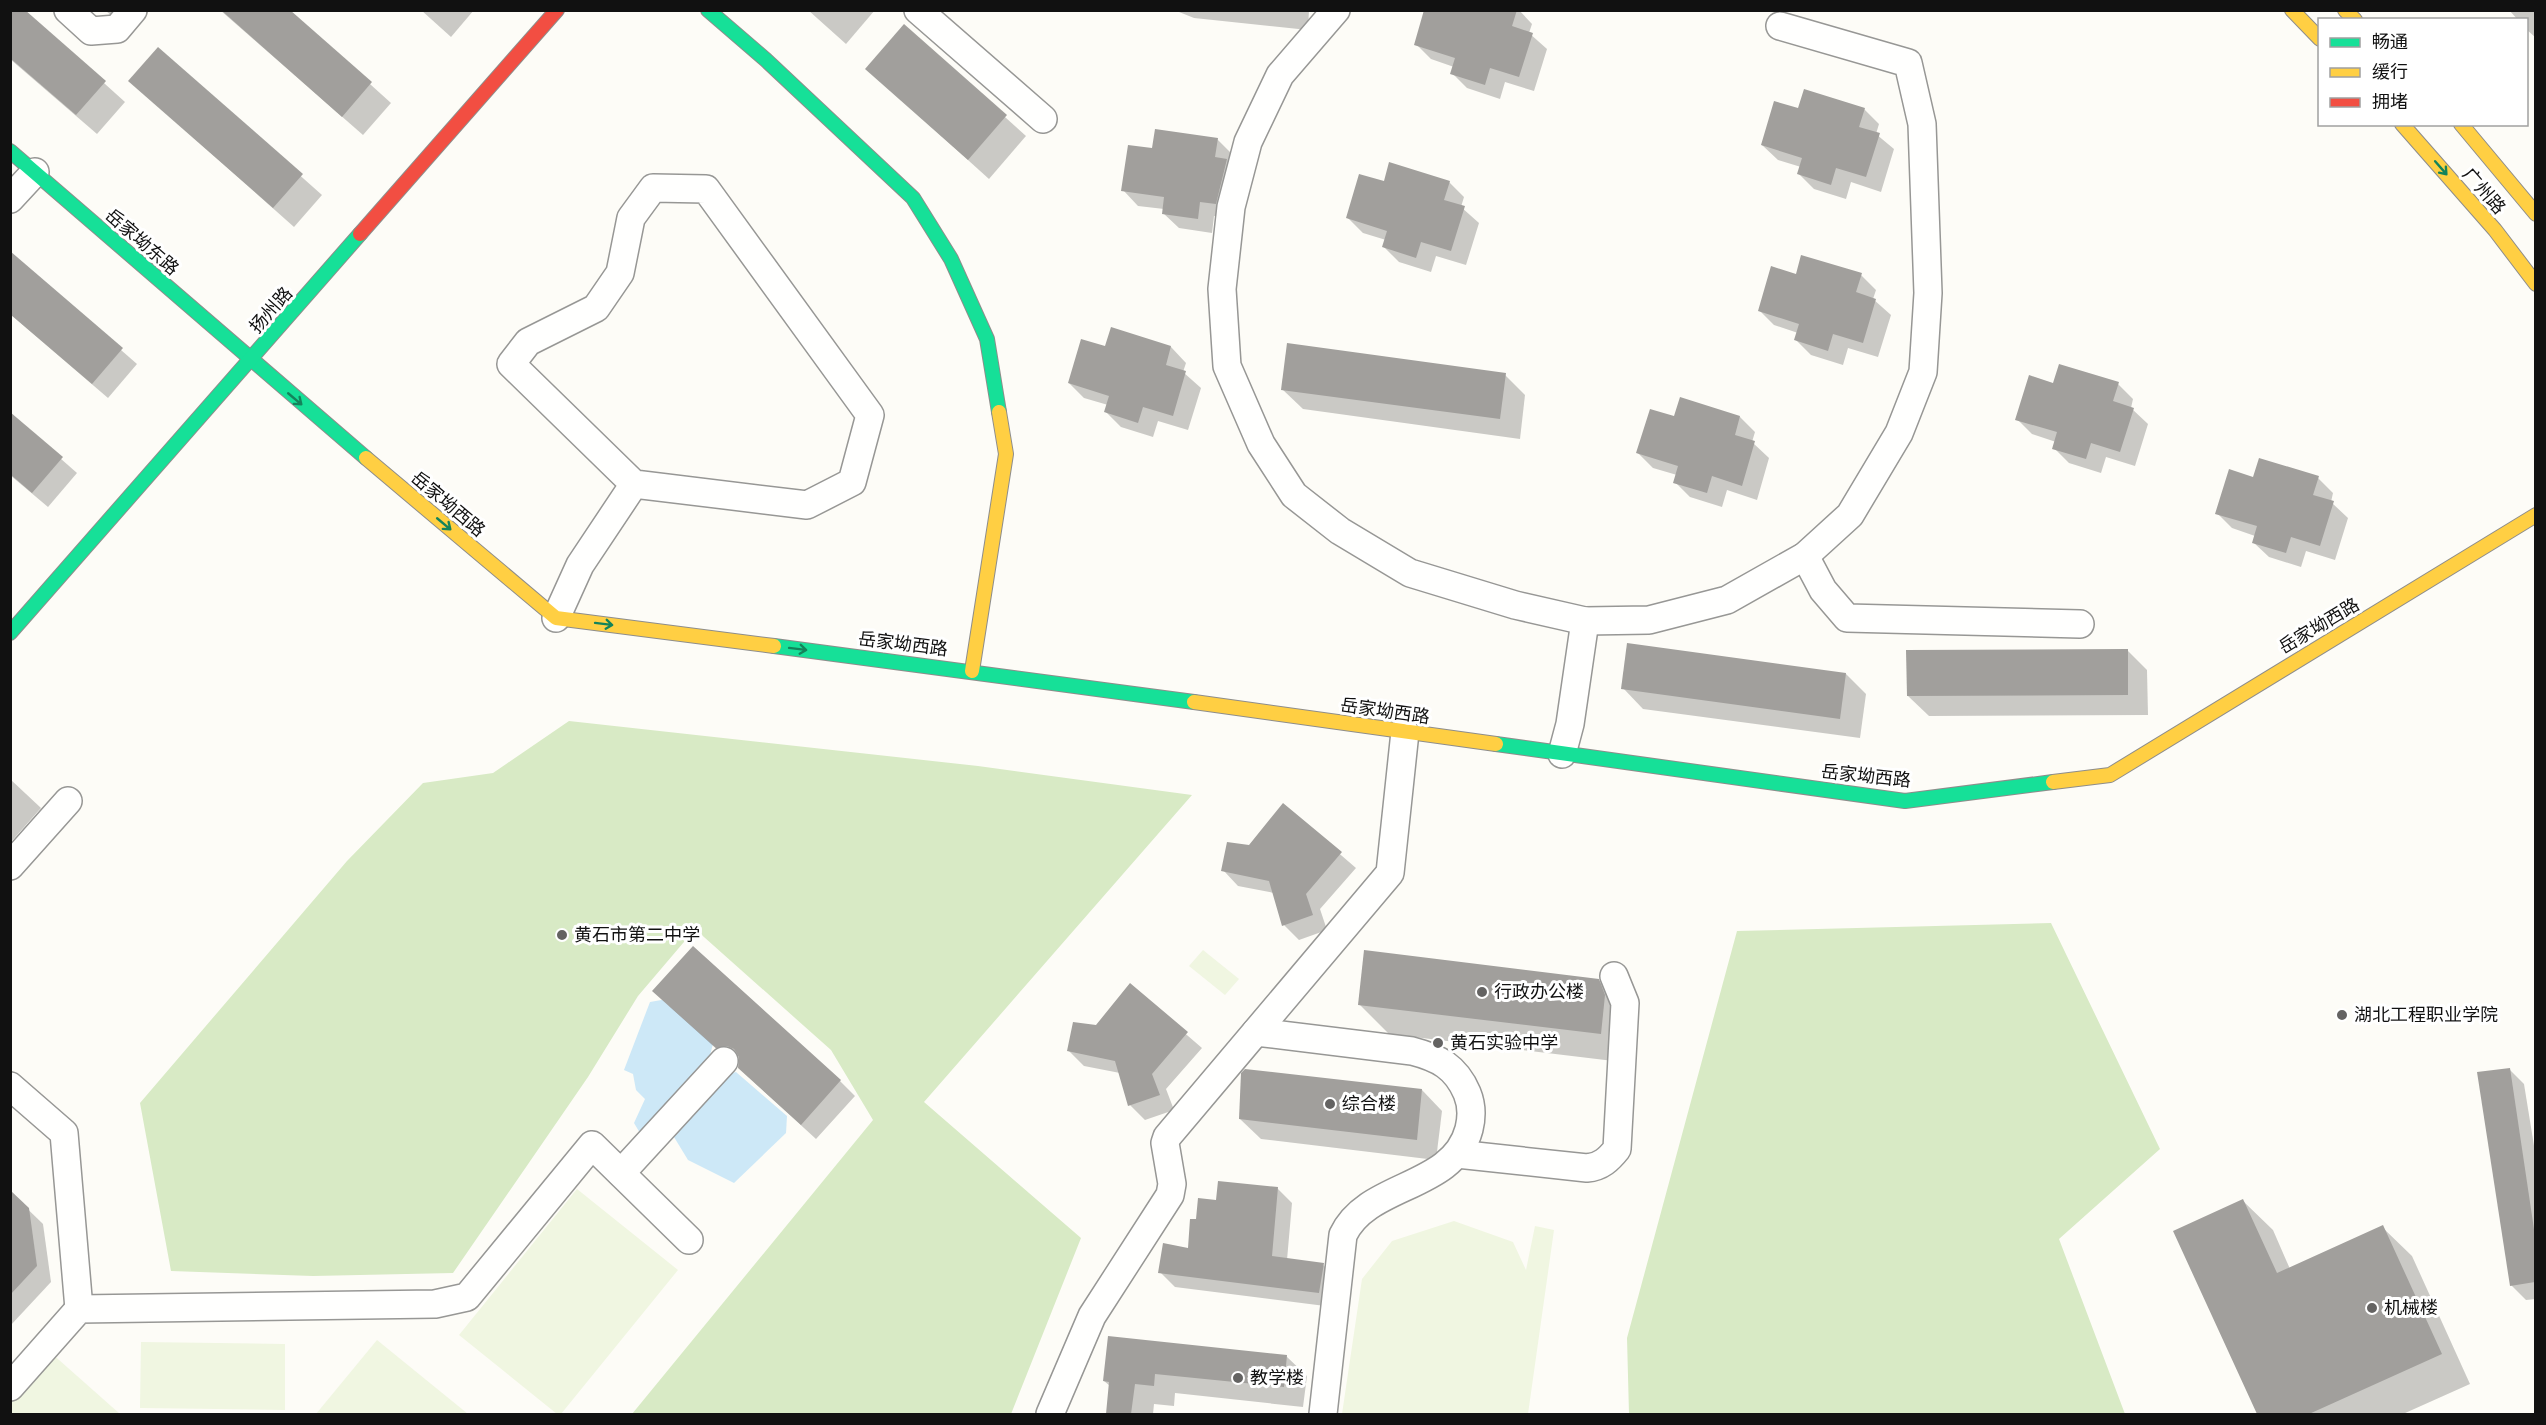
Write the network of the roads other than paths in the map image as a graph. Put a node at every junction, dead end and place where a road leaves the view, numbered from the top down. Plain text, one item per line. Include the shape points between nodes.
1 (68, 10) edge
2 (133, 10) edge
3 (557, 10) edge
4 (708, 10) edge
5 (918, 10) edge
6 (1336, 10) edge
7 (2292, 10) edge
8 (1780, 26) dead end
9 (2318, 38) edge
10 (1043, 119) dead end
11 (2404, 126) edge
12 (2463, 126) edge
13 (10, 150) edge
14 (35, 172) junction
15 (10, 199) edge
16 (2535, 214) edge
17 (2535, 284) edge
18 (250, 361) junction
19 (634, 484) junction
20 (2535, 515) edge
21 (1805, 556) junction
22 (556, 618) junction
23 (1585, 621) junction
24 (2080, 624) dead end
25 (10, 633) edge
26 (972, 671) junction
27 (1405, 732) junction
28 (1562, 754) junction
29 (68, 801) dead end
30 (10, 866) edge
31 (1614, 976) dead end
32 (1256, 1032) junction
33 (724, 1061) dead end
34 (10, 1086) edge
35 (1457, 1154) junction
36 (621, 1173) junction
37 (688, 1240) dead end
38 (79, 1310) junction
39 (10, 1387) edge
40 (1050, 1414) edge
41 (1323, 1414) edge

1 - 2 street via 91,31 117,28
3 - 18 main road, 扬州路
4 - 26 main road via 913,198 951,259 987,339 1006,454
5 - 10 street
6 - 23 street via 1280,75 1248,142 1231,207 1222,289 1227,366 1261,444 1294,495 1340,531 1410,573 1515,605
7 - 9 main road
8 - 21 street via 1908,63 1922,124 1927,220 1923,372 1899,434 1850,515
11 -> 17 main road, 广州路 via 2495,230
12 - 16 main road, 广州路
13 - 14 main road, 岳家坳东路
14 - 15 street
14 - 18 main road, 岳家坳东路
18 -> 22 main road, 岳家坳西路
18 - 25 main road, 扬州路
19 - 19 street via 807,505 852,482 870,415 706,189 653,188 631,218 620,273 596,308 528,342 512,364
19 - 22 street via 580,565
20 - 28 main road, 岳家坳西路 via 2110,775 1905,801
21 - 23 street via 1727,600 1649,620
21 - 24 street via 1823,590 1847,618
22 -> 26 main road, 岳家坳西路
23 - 28 street
26 - 27 main road, 岳家坳西路
27 - 28 main road, 岳家坳西路
27 - 32 street via 1390,873
29 - 30 street
31 - 35 street via 1625,1003 1617,1149 1610,1157 1603,1164 1587,1168
32 - 35 street via 1412,1050 1437,1057 1463,1083 1471,1102 1471,1122
32 - 40 street via 1167,1137 1170,1195 1092,1316
33 - 36 street
34 - 38 street via 64,1133
35 - 41 street via 1404,1188 1371,1203 1347,1227
36 - 37 street
36 - 38 street via 592,1144 467,1297 435,1304
38 - 39 street

